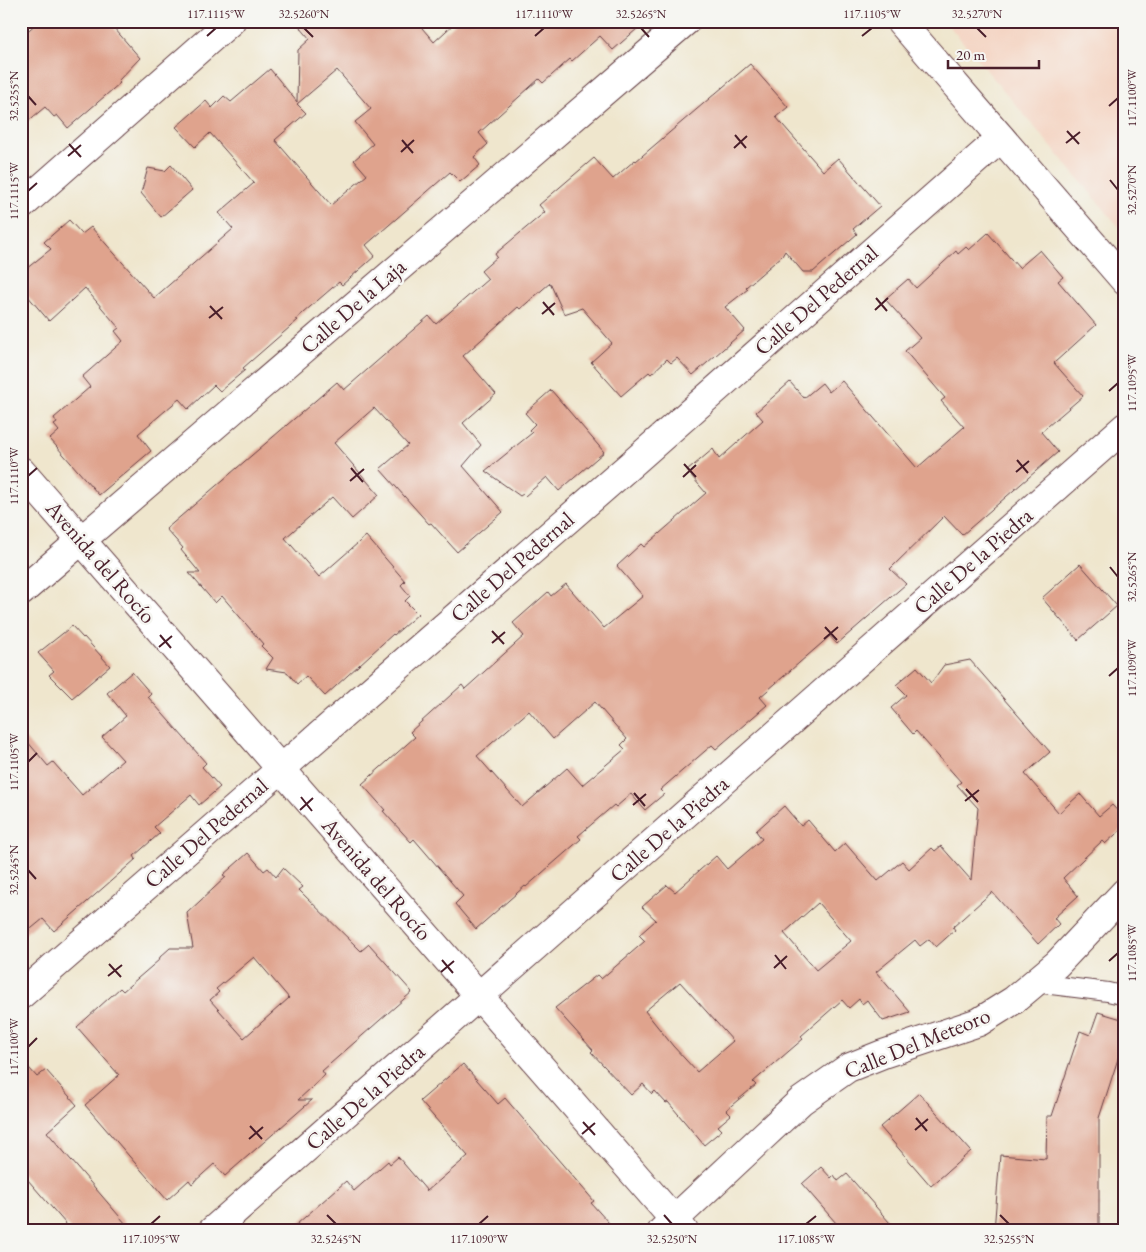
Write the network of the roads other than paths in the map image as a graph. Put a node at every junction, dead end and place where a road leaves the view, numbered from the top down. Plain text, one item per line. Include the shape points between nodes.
1 (231, 21) edge
2 (686, 21) edge
3 (900, 21) edge
4 (1001, 138) junction
5 (21, 206) edge
6 (1125, 281) edge
7 (1125, 427) edge
8 (21, 471) edge
9 (82, 540) junction
10 (21, 592) edge
11 (280, 768) junction
12 (1125, 892) edge
13 (1035, 983) junction
14 (21, 995) edge
15 (1125, 996) edge
16 (480, 997) junction
17 (673, 1227) edge
18 (212, 1231) edge

1 - 5 street
2 - 9 street, Calle De la Laja
3 - 4 street
4 - 6 street
4 - 11 street, Calle Del Pedernal
7 - 16 street, Calle De la Piedra
8 - 9 street, Avenida del Rocío
9 - 10 street, Calle De la Laja
9 - 11 street, Avenida del Rocío
11 - 14 street, Calle Del Pedernal
11 - 16 street, Avenida del Rocío
12 - 13 street, Calle Del Meteoro
13 - 15 lane
13 - 17 street, Calle Del Meteoro via 979,1022 848,1068 801,1101
16 - 17 street, Avenida del Rocío
16 - 18 street, Calle De la Piedra

